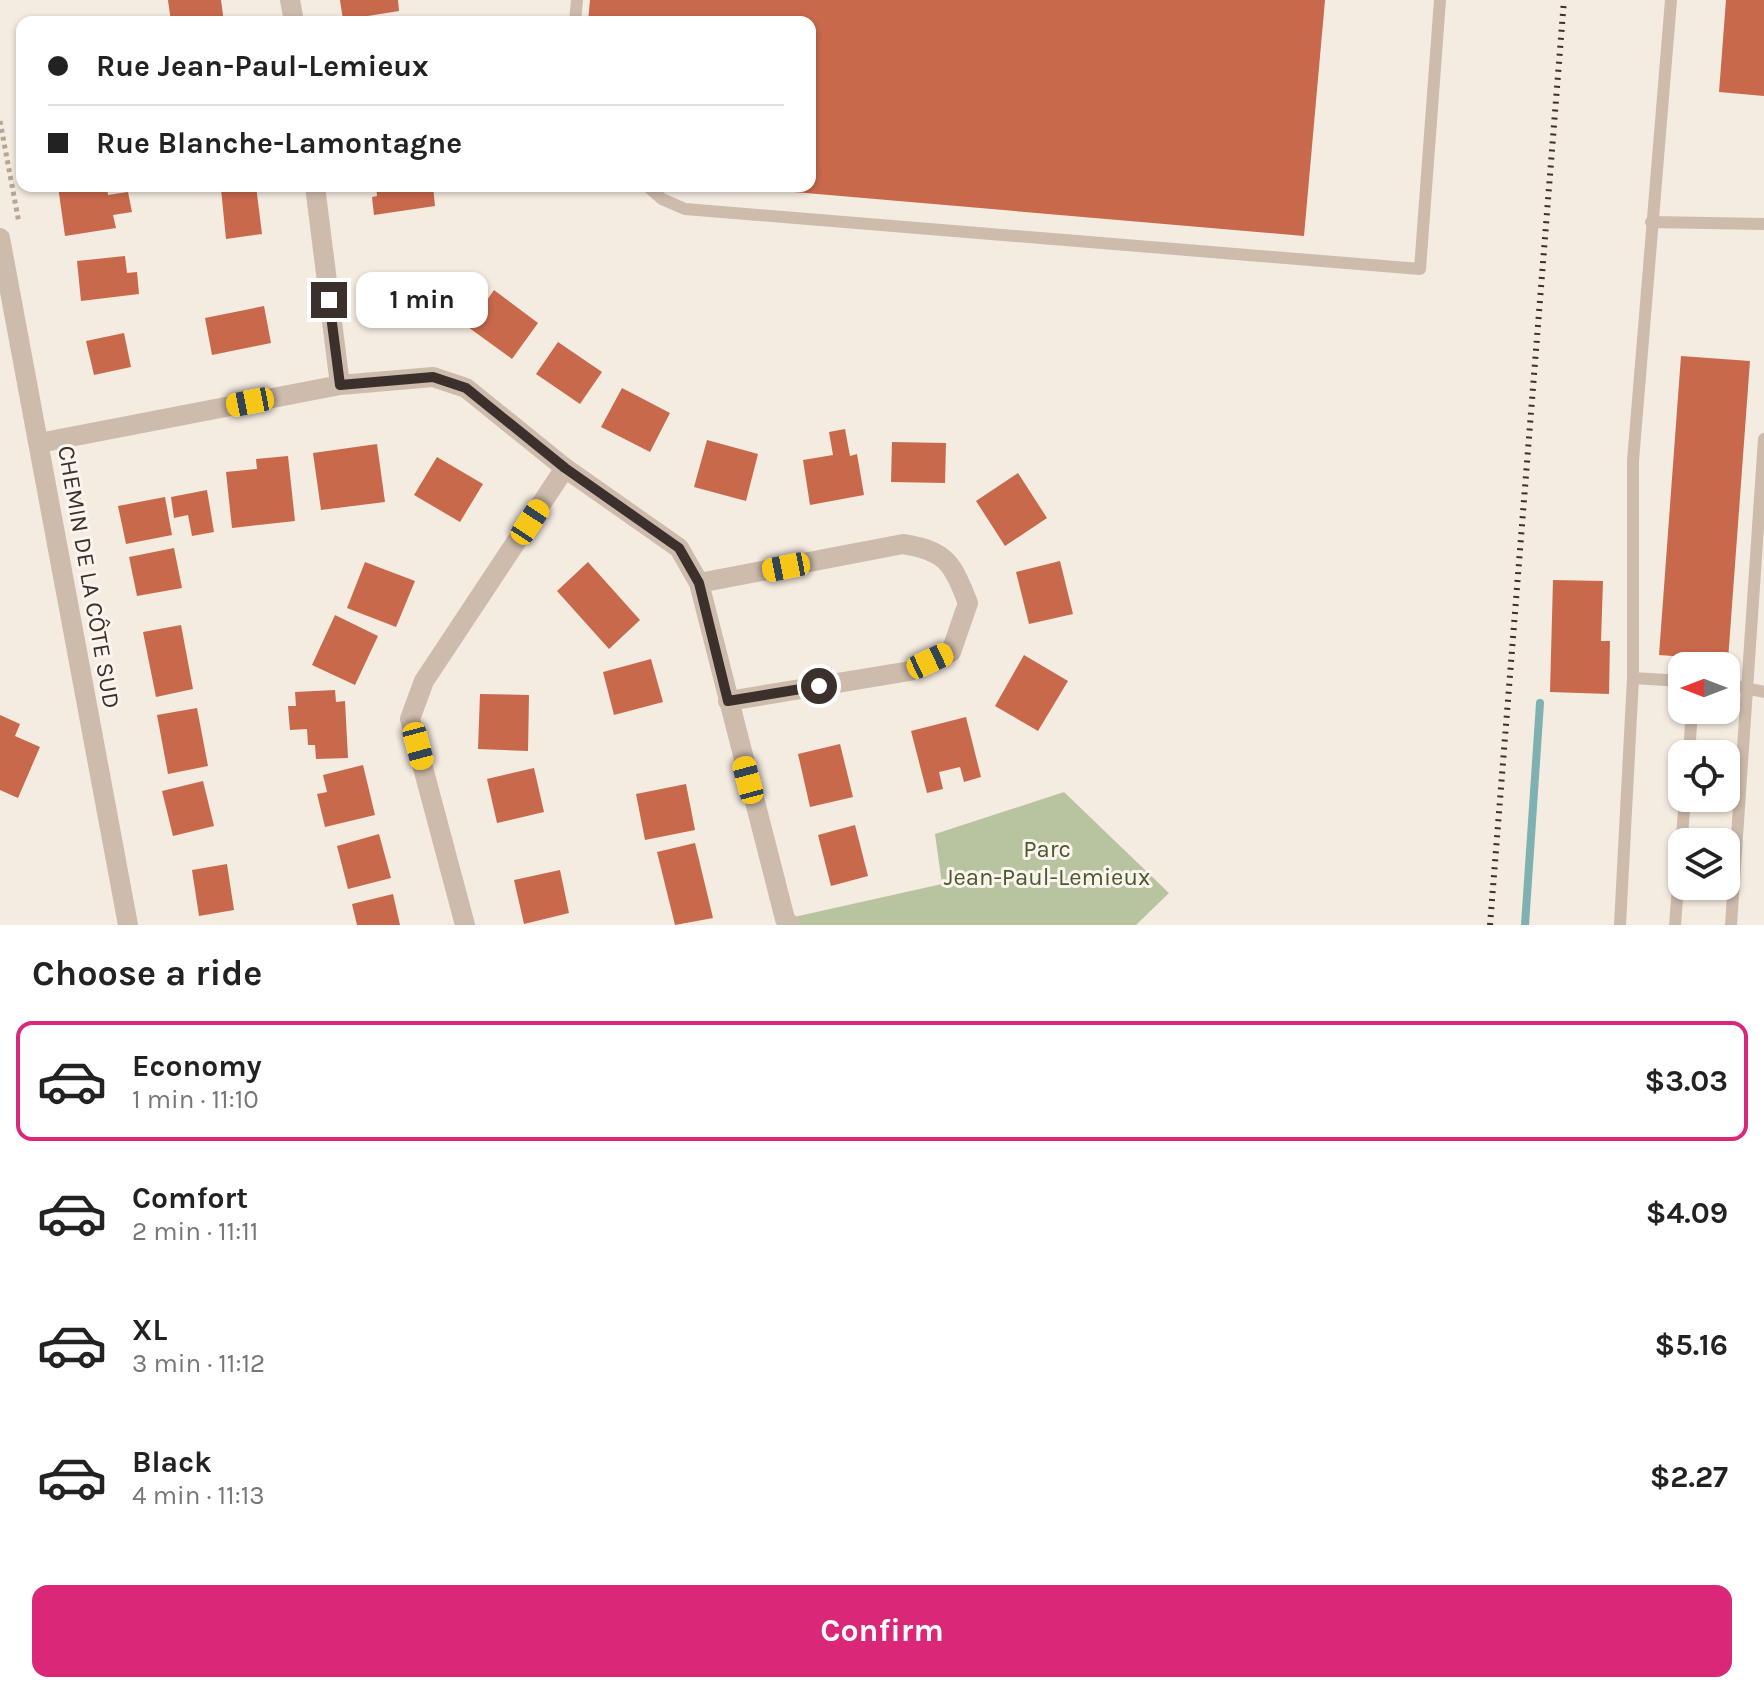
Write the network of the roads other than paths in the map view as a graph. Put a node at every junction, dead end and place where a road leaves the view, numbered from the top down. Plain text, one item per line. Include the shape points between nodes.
1 (1440, 0) edge
2 (1671, 0) edge
3 (316, 192) edge
4 (655, 192) edge
5 (1651, 222) junction
6 (1764, 224) edge
7 (0, 238) edge
8 (340, 385) junction
9 (1764, 439) edge
10 (39, 443) junction
11 (565, 468) junction
12 (699, 583) junction
13 (1633, 678) junction
14 (1668, 680) edge
15 (1740, 687) edge
16 (1745, 688) junction
17 (1764, 692) edge
18 (728, 701) junction
19 (1684, 812) edge
20 (128, 925) edge
21 (465, 925) edge
22 (790, 925) edge
23 (1620, 925) edge
24 (1675, 925) edge
25 (1731, 925) edge

1 - 4 lane via 1420,269 703,211 672,205
2 - 5 lane
3 - 8 street
5 - 6 lane
5 - 13 lane via 1633,461
7 - 10 street, CHEMIN DE LA CÔTE SUD
8 - 10 street
8 - 11 street via 433,377 466,388
9 - 16 lane
10 - 20 street, CHEMIN DE LA CÔTE SUD
11 - 12 street via 679,548
11 - 21 street via 424,681 410,719
12 - 18 street
12 - 18 street via 903,544 932,549 953,566 968,603 951,652 910,671
13 - 14 lane
13 - 23 lane
15 - 16 lane
16 - 17 lane
16 - 25 lane
18 - 22 street
19 - 24 lane

